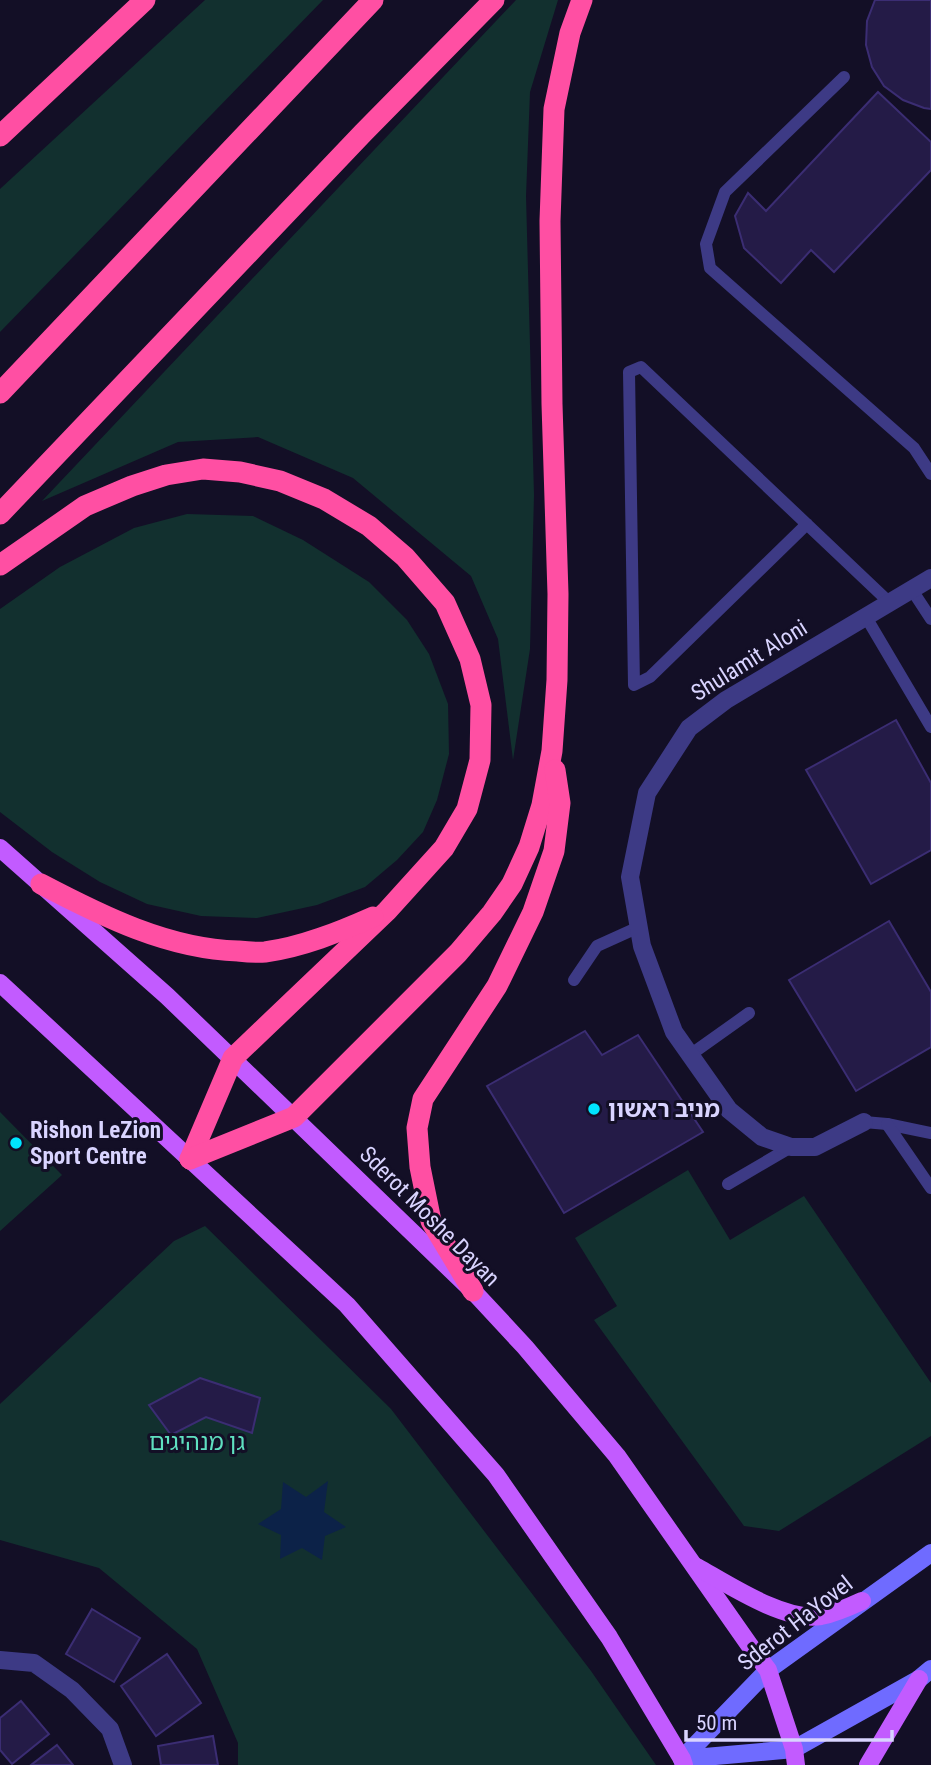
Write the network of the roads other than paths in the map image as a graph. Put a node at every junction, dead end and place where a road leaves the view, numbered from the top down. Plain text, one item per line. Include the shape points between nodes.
1 (145, 0) edge
2 (373, 0) edge
3 (494, 0) edge
4 (582, 0) edge
5 (844, 77) dead end
6 (0, 136) edge
7 (0, 393) edge
8 (930, 469) edge
9 (0, 514) edge
10 (807, 524) junction
11 (0, 565) edge
12 (931, 579) edge
13 (912, 590) junction
14 (890, 603) junction
15 (866, 617) junction
16 (931, 619) edge
17 (931, 727) edge
18 (552, 751) junction
19 (0, 848) edge
20 (41, 884) junction
21 (387, 911) junction
22 (639, 927) junction
23 (574, 980) dead end
24 (0, 983) edge
25 (749, 1013) dead end
26 (691, 1055) junction
27 (233, 1058) junction
28 (294, 1117) junction
29 (864, 1122) joint
30 (887, 1124) junction
31 (931, 1133) edge
32 (791, 1147) junction
33 (190, 1159) junction
34 (728, 1184) dead end
35 (931, 1188) edge
36 (473, 1291) junction
37 (931, 1553) edge
38 (693, 1565) junction
39 (862, 1601) junction
40 (0, 1660) edge
41 (768, 1670) junction
42 (925, 1674) edge
43 (795, 1757) edge
44 (683, 1762) edge
45 (123, 1765) edge
46 (868, 1765) edge

1 - 6 highway
2 - 7 highway
3 - 9 highway
4 - 18 highway via 554,109 551,391 558,594
5 - 8 lane via 726,192 706,244 710,268 915,448
10 - 10 lane via 641,368 629,372 634,685 650,677
10 - 14 lane
11 - 21 highway via 85,506 166,475 203,470 280,481 324,499 405,557 445,603 470,659 481,705 480,760 467,809 444,848
12 - 13 street, Shulamit Aloni
13 - 14 street, Shulamit Aloni
13 - 16 lane
14 - 15 street, Shulamit Aloni
15 - 17 lane
15 - 22 street, Shulamit Aloni via 726,700 689,728 647,793 630,877
18 - 28 highway via 529,847 492,913
18 - 36 highway via 560,803 554,851 533,912 497,986 423,1098 417,1128 431,1221
19 - 20 main road, Sderot Moshe Dayan
20 - 21 highway via 145,932 225,951 264,952 304,943
20 - 27 main road, Sderot Moshe Dayan
21 - 27 highway
22 - 23 lane via 597,946
22 - 26 street, Shulamit Aloni via 674,1032
24 - 33 main road
25 - 26 lane
26 - 32 street, Shulamit Aloni via 729,1110 762,1137
27 - 28 main road, Sderot Moshe Dayan
27 - 33 highway
28 - 33 highway
28 - 36 main road, Sderot Moshe Dayan
29 - 30 lane
29 - 32 street, Shulamit Aloni via 815,1147
30 - 31 lane
30 - 35 lane
32 - 34 lane
33 - 44 main road via 347,1305 496,1475 609,1637
36 - 38 main road, Sderot Moshe Dayan via 617,1456
37 - 39 street, Sderot HaYovel
38 - 39 main road via 741,1592 797,1615 819,1616
38 - 41 main road, Sderot Moshe Dayan
39 - 41 street, Sderot HaYovel
40 - 45 street via 34,1663 72,1690 110,1729
41 - 43 main road, Sderot Moshe Dayan
41 - 44 street, Sderot HaYovel
42 - 43 street
42 - 46 main road
43 - 44 street

